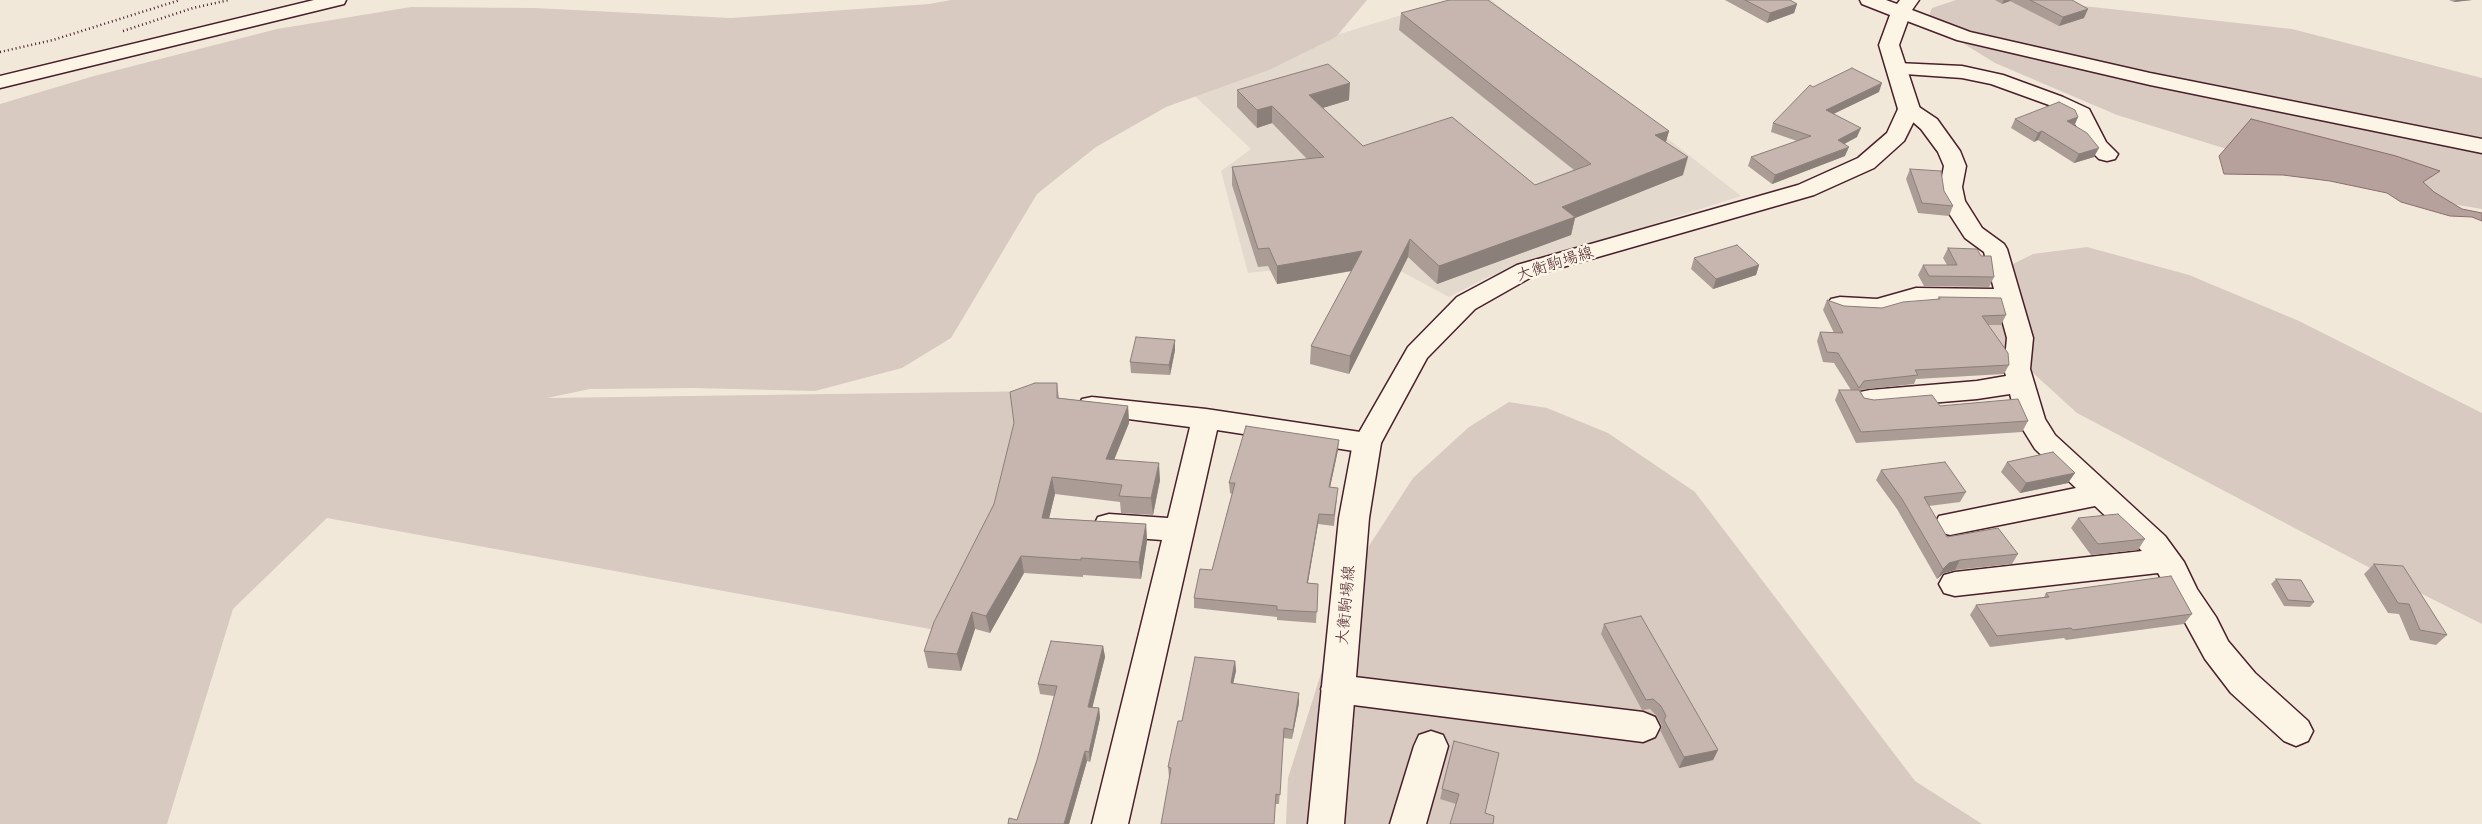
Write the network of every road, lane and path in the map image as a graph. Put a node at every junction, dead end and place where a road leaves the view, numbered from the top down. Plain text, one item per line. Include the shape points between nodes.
1 (180, 0) edge
2 (337, 0) edge
3 (1869, 0) edge
4 (1906, 6) edge
5 (0, 52) edge
6 (1896, 69) junction
7 (27, 76) junction
8 (0, 82) edge
9 (0, 100) edge
10 (1910, 109) junction
11 (2482, 146) edge
12 (2107, 154) dead end
13 (2008, 297) junction
14 (1840, 305) edge
15 (2020, 382) junction
16 (1870, 399) edge
17 (1073, 404) edge
18 (1206, 419) junction
19 (1367, 443) junction
20 (2100, 494) junction
21 (1095, 524) edge
22 (1950, 524) dead end
23 (1179, 530) junction
24 (2166, 560) junction
25 (1955, 584) dead end
26 (1338, 689) junction
27 (1643, 727) dead end
28 (2296, 731) dead end
29 (1431, 746) dead end
30 (1110, 824) edge
31 (1326, 824) edge
32 (1408, 824) edge

1 - 5 path via 53,40
2 - 7 street
3 - 4 street
4 - 6 street via 1889,45
4 - 11 street via 1964,36
6 - 10 street
6 - 12 street via 1962,72 1996,79 2056,101 2081,114 2097,146
7 - 8 street
7 - 9 street via 22,88
10 - 13 street via 1929,124 1949,151 1956,166 1951,187 1953,201 1973,233 1996,248
10 - 19 street, 大衡駒場線 via 1896,136 1866,163 1823,182 1526,270 1466,303 1417,353
13 - 14 street via 1916,296 1878,307
13 - 15 street via 2020,338 2017,369
15 - 16 street via 1977,390
15 - 20 street via 2031,420 2045,442
17 - 18 street
18 - 19 street
18 - 23 street
19 - 26 street, 大衡駒場線 via 1354,518
20 - 22 street
20 - 24 street via 2154,544
21 - 23 street
23 - 30 street
24 - 25 street
24 - 28 street via 2216,650 2243,683
26 - 27 street
26 - 31 street, 大衡駒場線
29 - 32 street

